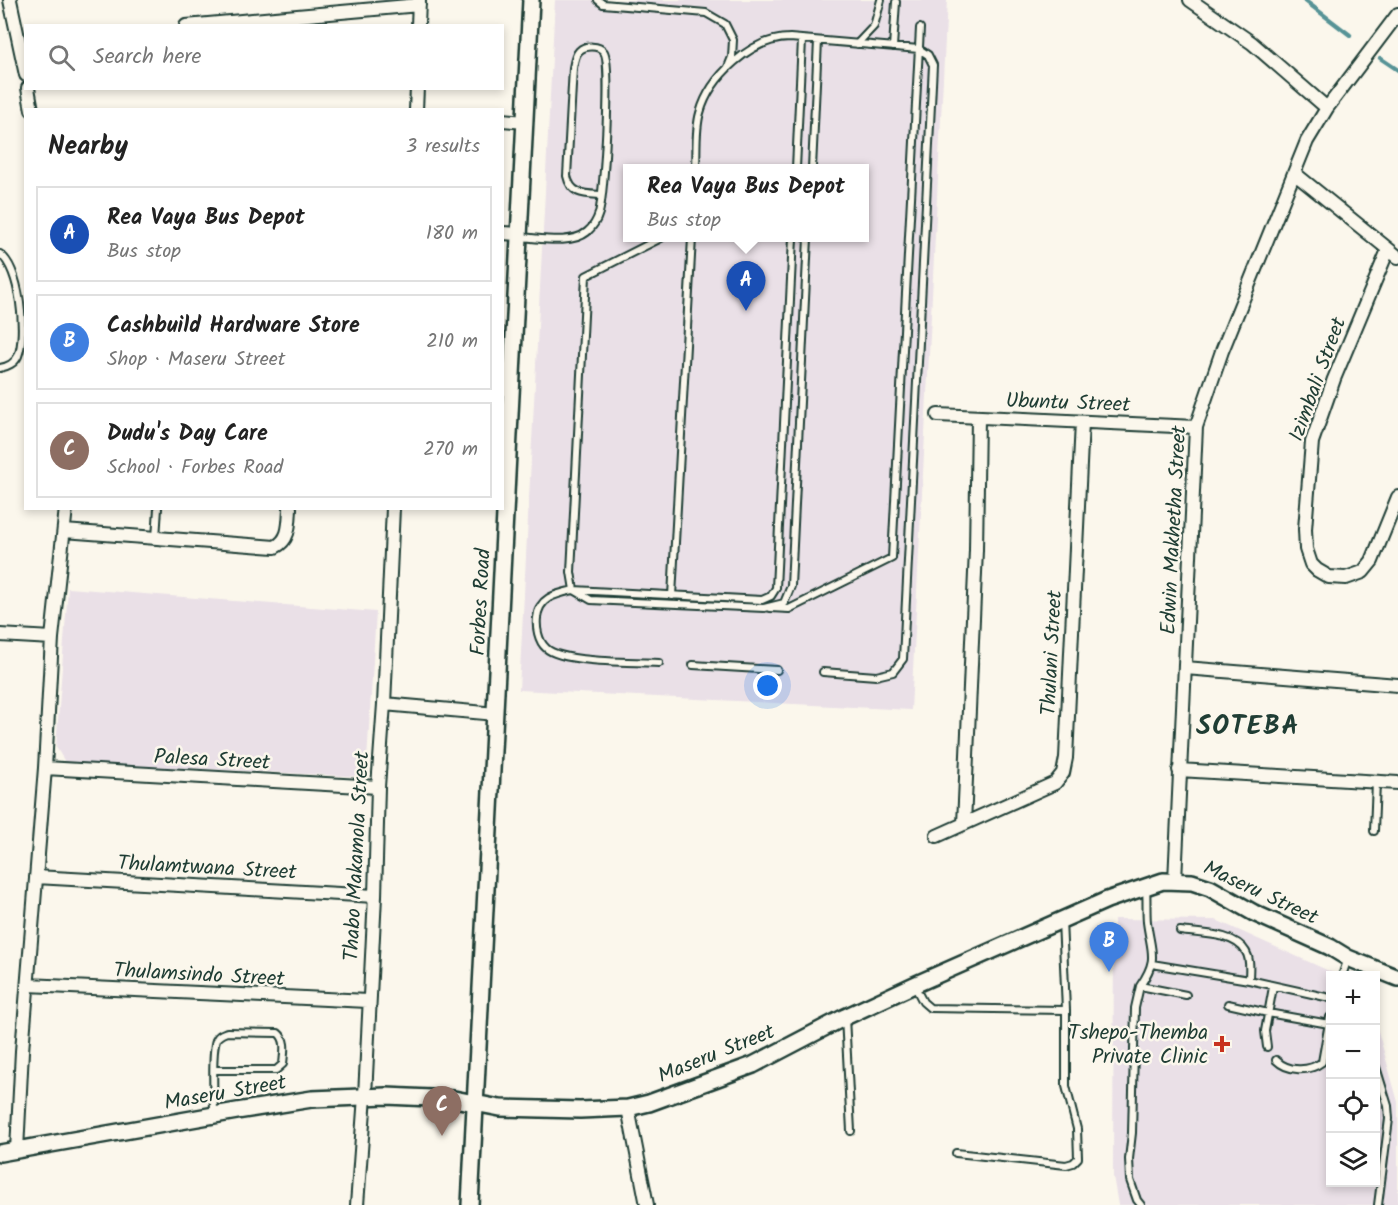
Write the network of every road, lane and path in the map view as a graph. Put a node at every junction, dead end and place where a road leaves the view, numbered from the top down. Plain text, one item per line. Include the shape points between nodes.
1 (10, 0) edge
2 (313, 0) edge
3 (531, 0) edge
4 (598, 0) edge
5 (881, 0) edge
6 (1190, 0) edge
7 (896, 2) dead end
8 (419, 3) edge
9 (312, 14) junction
10 (1398, 14) edge
11 (207, 24) edge
12 (418, 24) edge
13 (920, 28) dead end
14 (802, 40) junction
15 (22, 41) edge
16 (818, 41) junction
17 (856, 44) junction
18 (893, 47) junction
19 (919, 49) junction
20 (24, 58) edge
21 (726, 70) junction
22 (28, 90) edge
23 (417, 90) edge
24 (32, 108) edge
25 (416, 108) edge
26 (1327, 108) junction
27 (504, 120) edge
28 (525, 122) junction
29 (696, 164) edge
30 (796, 164) edge
31 (812, 164) edge
32 (1294, 172) junction
33 (601, 195) junction
34 (504, 233) edge
35 (518, 236) junction
36 (651, 242) edge
37 (692, 242) edge
38 (793, 242) edge
39 (808, 242) edge
40 (1393, 253) edge
41 (0, 254) edge
42 (0, 368) edge
43 (938, 415) dead end
44 (978, 418) junction
45 (1082, 422) junction
46 (1196, 427) junction
47 (1398, 497) edge
48 (66, 510) edge
49 (158, 510) edge
50 (290, 510) edge
51 (393, 510) edge
52 (64, 531) junction
53 (156, 539) junction
54 (574, 590) junction
55 (672, 595) junction
56 (672, 603) junction
57 (764, 608) junction
58 (0, 634) edge
59 (52, 638) junction
60 (659, 663) dead end
61 (693, 665) dead end
62 (1185, 668) junction
63 (777, 670) dead end
64 (823, 672) dead end
65 (1398, 685) edge
66 (384, 704) junction
67 (496, 714) junction
68 (45, 768) junction
69 (1179, 770) junction
70 (1376, 782) junction
71 (1398, 783) edge
72 (378, 788) junction
73 (964, 824) junction
74 (1374, 831) dead end
75 (937, 836) dead end
76 (36, 877) junction
77 (1175, 881) junction
78 (1146, 886) junction
79 (375, 896) junction
80 (1062, 920) junction
81 (1180, 931) dead end
82 (1348, 958) junction
83 (1152, 964) junction
84 (1343, 971) edge
85 (1398, 978) edge
86 (1249, 980) junction
87 (28, 985) junction
88 (914, 985) junction
89 (1140, 986) junction
90 (1273, 987) junction
91 (1186, 995) dead end
92 (1326, 997) edge
93 (368, 1000) junction
94 (1228, 1004) dead end
95 (1066, 1010) junction
96 (1268, 1013) junction
97 (845, 1017) junction
98 (1326, 1020) edge
99 (1329, 1025) edge
100 (1267, 1047) dead end
101 (1276, 1060) dead end
102 (214, 1070) junction
103 (1380, 1079) edge
104 (365, 1096) junction
105 (475, 1104) junction
106 (628, 1108) junction
107 (214, 1115) junction
108 (851, 1131) dead end
109 (17, 1150) junction
110 (0, 1153) edge
111 (956, 1153) dead end
112 (357, 1205) edge
113 (470, 1205) edge
114 (647, 1205) edge
115 (1141, 1205) edge
116 (1378, 1205) edge

1 - 15 street
2 - 9 street
3 - 28 street, Forbes Road
4 - 21 lane via 603,4 706,13 725,24 733,40
5 - 17 lane via 873,26
6 - 26 street via 1252,43
7 - 18 lane
8 - 9 street
8 - 12 street
9 - 11 street
10 - 26 street, Edwin Makhetha Street
13 - 19 lane
14 - 16 lane
14 - 21 lane via 778,38 764,42
14 - 30 lane
15 - 20 street
16 - 17 lane
16 - 31 lane
17 - 18 lane
18 - 19 lane
19 - 57 lane via 892,558 789,609
19 - 64 lane via 933,65 903,659 892,672 876,676
21 - 29 lane via 709,89 699,115
22 - 24 street
23 - 25 street
26 - 32 street, Edwin Makhetha Street
27 - 28 street
28 - 35 street, Forbes Road
32 - 40 street
32 - 46 street, Edwin Makhetha Street
33 - 33 lane via 576,191 567,176 573,68 576,55 585,47 602,50 607,60
33 - 35 lane via 595,223 582,236
34 - 35 street
35 - 67 street, Forbes Road
36 - 54 lane via 586,276 571,572
37 - 55 lane
38 - 55 lane via 776,588 762,600
39 - 57 lane via 791,586 784,603
40 - 47 street, Izimbali Street via 1334,379 1312,442 1305,529 1311,564 1329,577 1346,578 1363,572 1372,561
41 - 42 lane via 12,270 22,335 18,357 8,367
43 - 44 street, Ubuntu Street
44 - 45 street, Ubuntu Street
44 - 73 street
45 - 46 street, Ubuntu Street
45 - 73 street, Thulani Street via 1064,773 1058,781
46 - 62 street, Edwin Makhetha Street
48 - 52 street
49 - 53 lane
50 - 53 street via 287,537 275,547
51 - 66 street, Thabo Makamola Street
52 - 53 street
52 - 59 street
54 - 55 lane
54 - 56 lane via 591,600
54 - 60 lane via 551,595 538,610 536,629 546,648 566,658
55 - 56 lane
56 - 57 lane
58 - 59 street
59 - 68 street
61 - 63 lane
62 - 65 street
62 - 69 street, Edwin Makhetha Street
66 - 67 street
66 - 72 street, Thabo Makamola Street
67 - 105 street, Forbes Road
68 - 72 street, Palesa Street
68 - 76 street
69 - 70 street
69 - 77 street, Edwin Makhetha Street
70 - 71 street
70 - 74 lane
72 - 79 street, Thabo Makamola Street
73 - 75 street, Thulani Street
76 - 79 street, Thulamtwana Street
76 - 87 street
77 - 78 street, Maseru Street
77 - 82 street, Maseru Street via 1210,888
78 - 80 street, Maseru Street
78 - 83 lane
79 - 93 street, Thabo Makamola Street
80 - 88 street, Maseru Street
80 - 95 lane
81 - 86 lane via 1239,943 1247,952
82 - 84 lane
82 - 85 street, Maseru Street
83 - 86 lane
83 - 89 lane
86 - 90 lane
87 - 93 street, Thulamsindo Street
87 - 109 street
88 - 95 lane via 930,1008
88 - 97 street, Maseru Street
89 - 91 lane
89 - 115 lane via 1135,1008 1129,1159 1130,1180
90 - 92 lane
90 - 96 lane
93 - 104 street, Thabo Makamola Street
94 - 96 lane
95 - 111 lane via 1066,1086 1077,1129 1078,1158 1066,1165
96 - 98 lane
96 - 100 lane
97 - 106 street, Maseru Street via 753,1065
97 - 108 lane
99 - 101 lane via 1322,1062 1315,1068 1299,1070 1282,1066
102 - 102 lane via 215,1041 220,1035 227,1032 282,1036 283,1064 276,1070
102 - 107 lane
103 - 116 lane via 1389,1119
104 - 105 street, Maseru Street via 454,1099
104 - 107 street, Maseru Street via 312,1099
104 - 112 street, Thabo Makamola Street
105 - 106 street, Maseru Street via 501,1108
105 - 113 street, Forbes Road
106 - 114 street
107 - 109 street, Maseru Street
109 - 110 street, Maseru Street

